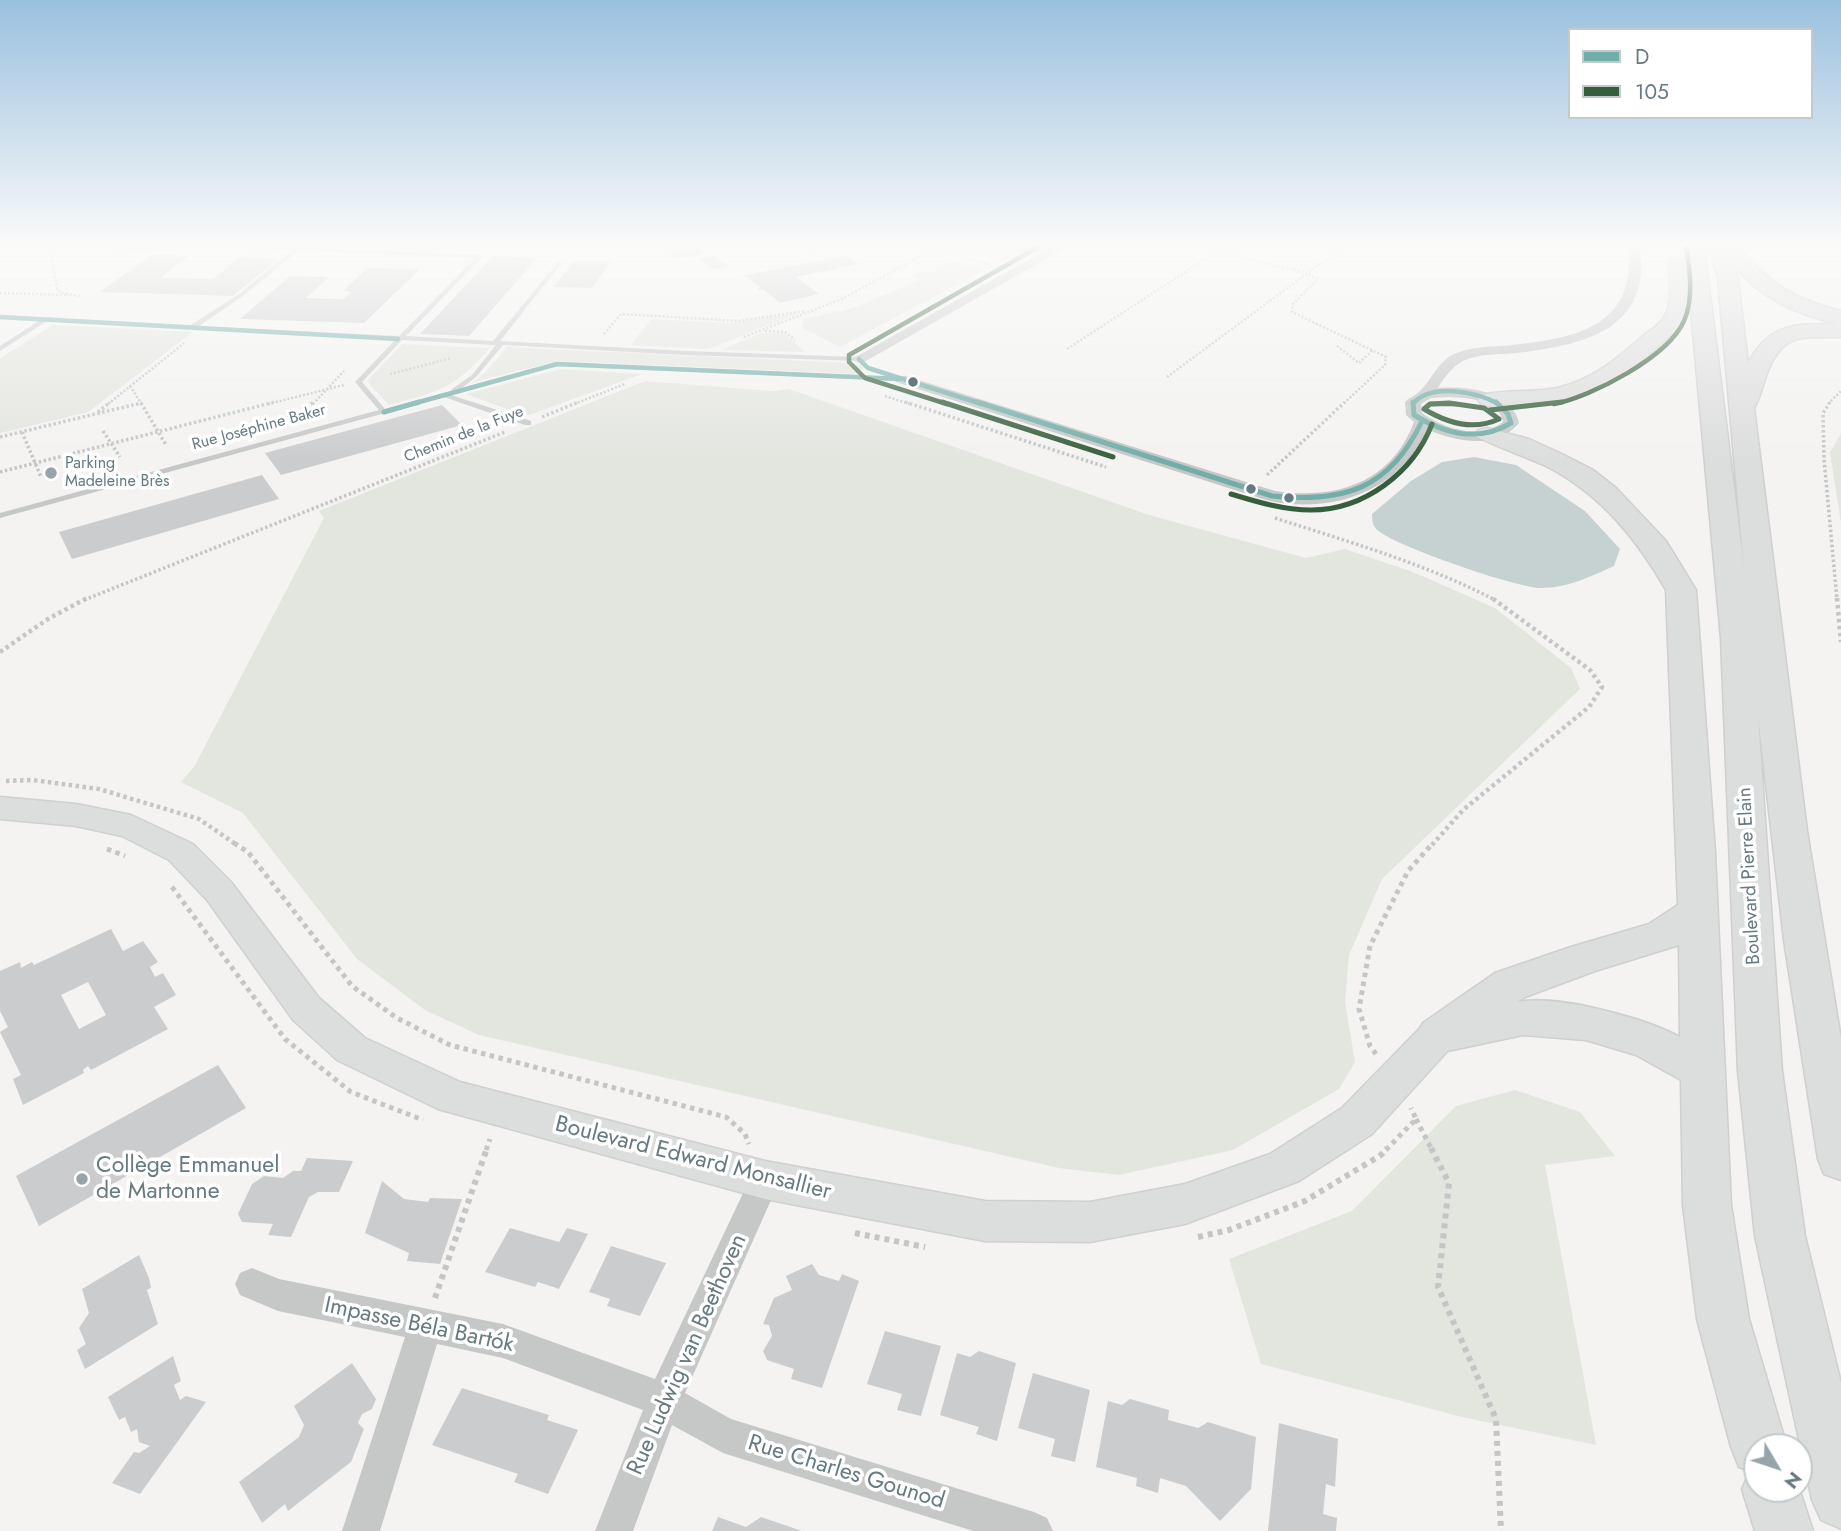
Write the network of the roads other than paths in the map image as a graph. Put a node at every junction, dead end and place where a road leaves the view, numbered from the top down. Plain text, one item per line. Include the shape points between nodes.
1 (10, 317) edge
2 (207, 317) edge
3 (419, 317) edge
4 (517, 317) edge
5 (935, 317) edge
6 (1612, 317) edge
7 (1674, 317) edge
8 (1702, 317) edge
9 (1732, 317) edge
10 (46, 319) junction
11 (194, 326) junction
12 (1841, 330) edge
13 (398, 339) junction
14 (498, 343) junction
15 (0, 349) edge
16 (859, 359) junction
17 (1458, 359) junction
18 (901, 379) junction
19 (1427, 394) junction
20 (446, 396) junction
21 (1742, 410) junction
22 (384, 412) junction
23 (1479, 416) junction
24 (1422, 421) junction
25 (528, 423) road end
26 (1404, 457) junction
27 (0, 516) edge
28 (0, 808) edge
29 (1696, 913) junction
30 (1438, 1035) junction
31 (1703, 1071) junction
32 (1841, 1159) edge
33 (765, 1180) junction
34 (252, 1284) dead end
35 (426, 1326) junction
36 (664, 1400) junction
37 (1755, 1433) edge
38 (1841, 1500) edge
39 (1775, 1503) edge
40 (360, 1531) edge
41 (614, 1531) edge
42 (1034, 1531) edge
43 (1784, 1531) edge

1 - 10 lane
2 - 11 lane
3 - 13 lane
4 - 14 lane
5 - 16 street
6 - 17 street via 1564,342
7 - 23 main road via 1617,372 1557,396
8 - 38 main road, Boulevard Pierre Elain via 1737,638 1760,1071 1780,1236
9 - 21 main road, Boulevard Pierre Elain
10 - 11 lane
10 - 15 lane
11 - 13 lane
12 - 21 main road via 1780,335 1764,349
13 - 14 lane
13 - 22 lane via 358,382
14 - 16 lane
14 - 20 lane via 474,376
16 - 18 lane via 868,368
17 - 19 street via 1437,376
17 - 23 street via 1458,378
18 - 20 lane, Rue Joséphine Baker via 557,364
18 - 26 street via 1272,496 1302,501 1348,496 1369,486
19 - 23 street via 1449,392
19 - 24 street via 1413,402 1414,415
20 - 22 lane, Rue Joséphine Baker
20 - 25 lane
21 - 32 main road, Boulevard Pierre Elain via 1794,854 1822,1062
22 - 27 lane, Rue Joséphine Baker
23 - 24 street via 1448,432
23 - 26 street
23 - 29 main road via 1607,494 1656,547 1681,590
24 - 26 street
28 - 33 street, Boulevard Edward Monsallier via 131,826 181,852 219,891 306,1009 351,1049 452,1097
29 - 30 main road via 1662,936 1510,985
29 - 31 main road
30 - 31 main road via 1523,1018 1586,1023 1649,1041
30 - 33 street, Boulevard Edward Monsallier via 1357,1121 1284,1168 1185,1204 1090,1222 985,1221
31 - 37 main road via 1707,1205 1723,1319
33 - 36 street, Rue Ludwig van Beethoven
34 - 35 street, Impasse Béla Bartók via 278,1295
35 - 36 street, Impasse Béla Bartók via 503,1341
35 - 40 street
36 - 41 street, Rue Ludwig van Beethoven
36 - 42 street, Rue Charles Gounod via 723,1436
39 - 43 main road

